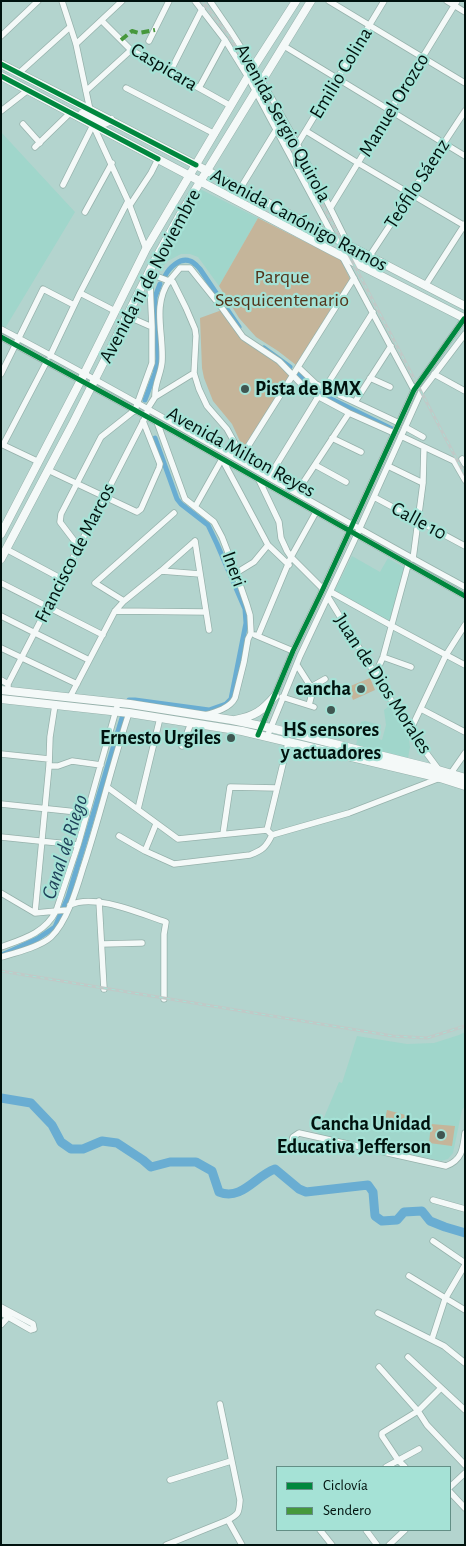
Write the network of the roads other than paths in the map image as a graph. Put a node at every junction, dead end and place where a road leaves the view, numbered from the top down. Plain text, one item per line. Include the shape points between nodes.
1 (38, 1) edge
2 (62, 1) edge
3 (122, 1) edge
4 (170, 1) edge
5 (195, 1) edge
6 (210, 1) edge
7 (296, 1) edge
8 (311, 1) edge
9 (329, 1) edge
10 (384, 1) edge
11 (447, 1) edge
12 (455, 3) edge
13 (202, 9) junction
14 (465, 12) edge
15 (102, 21) junction
16 (70, 26) junction
17 (369, 26) junction
18 (1, 36) edge
19 (225, 40) junction
20 (149, 41) dead end
21 (76, 44) junction
22 (284, 46) junction
23 (131, 50) junction
24 (422, 58) junction
25 (1, 64) edge
26 (253, 68) junction
27 (170, 72) junction
28 (19, 73) junction
29 (1, 76) edge
30 (248, 77) junction
31 (338, 79) junction
32 (261, 81) junction
33 (465, 83) edge
34 (126, 88) dead end
35 (199, 88) junction
36 (28, 90) junction
37 (86, 91) junction
38 (256, 91) junction
39 (231, 106) junction
40 (90, 110) junction
41 (1, 111) edge
42 (390, 111) junction
43 (465, 111) edge
44 (73, 113) junction
45 (111, 120) junction
46 (23, 124) dead end
47 (93, 125) junction
48 (276, 130) junction
49 (306, 131) junction
50 (215, 134) junction
51 (444, 143) junction
52 (297, 145) junction
53 (465, 156) edge
54 (158, 159) junction
55 (112, 163) junction
56 (358, 164) junction
57 (196, 165) junction
58 (206, 171) junction
59 (190, 176) junction
60 (201, 182) junction
61 (63, 185) dead end
62 (240, 189) junction
63 (411, 194) junction
64 (129, 203) junction
65 (330, 208) junction
66 (85, 212) dead end
67 (464, 225) edge
68 (334, 239) junction
69 (350, 248) junction
70 (146, 249) junction
71 (330, 250) junction
72 (342, 256) junction
73 (369, 257) junction
74 (150, 274) junction
75 (354, 278) junction
76 (168, 281) junction
77 (424, 286) junction
78 (80, 293) junction
79 (74, 305) junction
80 (465, 306) edge
81 (115, 311) junction
82 (373, 312) junction
83 (127, 316) junction
84 (464, 317) edge
85 (152, 327) junction
86 (3, 329) edge
87 (465, 334) edge
88 (1, 337) edge
89 (19, 339) junction
90 (16, 345) junction
91 (391, 346) junction
92 (48, 358) junction
93 (298, 367) junction
94 (194, 373) junction
95 (1, 374) edge
96 (434, 374) junction
97 (293, 375) junction
98 (82, 377) junction
99 (370, 378) junction
100 (93, 383) junction
101 (390, 386) dead end
102 (325, 388) junction
103 (414, 390) junction
104 (465, 391) edge
105 (154, 397) junction
106 (318, 397) junction
107 (354, 402) junction
108 (137, 403) junction
109 (148, 408) junction
110 (135, 410) junction
111 (349, 413) junction
112 (144, 419) junction
113 (156, 422) junction
114 (399, 423) junction
115 (405, 427) junction
116 (394, 433) junction
117 (400, 436) junction
118 (423, 437) dead end
119 (332, 438) junction
120 (2, 444) edge
121 (424, 447) junction
122 (361, 452) dead end
123 (222, 459) junction
124 (241, 459) junction
125 (39, 462) junction
126 (315, 465) junction
127 (388, 466) junction
128 (48, 470) junction
129 (269, 477) junction
130 (260, 480) junction
131 (465, 480) edge
132 (346, 482) dead end
133 (76, 483) junction
134 (423, 483) junction
135 (297, 492) junction
136 (104, 497) junction
137 (374, 497) junction
138 (196, 507) junction
139 (316, 512) junction
140 (174, 513) dead end
141 (418, 521) junction
142 (353, 525) junction
143 (360, 528) junction
144 (350, 532) junction
145 (1, 534) edge
146 (357, 536) junction
147 (268, 545) junction
148 (465, 546) edge
149 (78, 547) junction
150 (6, 549) junction
151 (292, 558) junction
152 (1, 559) edge
153 (413, 559) junction
154 (289, 565) junction
155 (408, 565) junction
156 (161, 571) junction
157 (236, 573) junction
158 (200, 574) junction
159 (62, 579) junction
160 (1, 583) edge
161 (465, 587) edge
162 (324, 589) junction
163 (329, 595) junction
164 (465, 596) edge
165 (124, 600) junction
166 (48, 606) junction
167 (115, 611) junction
168 (206, 612) junction
169 (1, 616) edge
170 (465, 625) edge
171 (392, 626) junction
172 (209, 630) dead end
173 (34, 633) junction
174 (251, 633) junction
175 (103, 634) junction
176 (258, 636) junction
177 (1, 648) edge
178 (293, 651) junction
179 (446, 655) junction
180 (383, 657) junction
181 (22, 658) junction
182 (89, 660) junction
183 (297, 665) junction
184 (465, 665) edge
185 (411, 668) dead end
186 (376, 675) junction
187 (325, 679) dead end
188 (1, 680) edge
189 (77, 684) junction
190 (311, 687) junction
191 (6, 688) edge
192 (70, 696) junction
193 (279, 697) junction
194 (1, 699) edge
195 (118, 703) junction
196 (55, 705) junction
197 (421, 709) junction
198 (116, 712) junction
199 (129, 713) junction
200 (204, 716) junction
201 (160, 718) junction
202 (232, 720) junction
203 (190, 723) junction
204 (262, 726) junction
205 (271, 728) junction
206 (410, 731) junction
207 (465, 732) edge
208 (258, 735) junction
209 (267, 737) junction
210 (288, 743) junction
211 (182, 746) dead end
212 (465, 753) edge
213 (1, 754) edge
214 (49, 762) junction
215 (101, 765) junction
216 (444, 775) junction
217 (465, 778) edge
218 (465, 786) edge
219 (107, 787) junction
220 (277, 788) junction
221 (465, 794) edge
222 (1, 804) edge
223 (44, 808) junction
224 (138, 809) junction
225 (87, 813) junction
226 (156, 824) junction
227 (267, 830) junction
228 (223, 834) junction
229 (272, 835) junction
230 (119, 836) dead end
231 (1, 837) edge
232 (42, 841) junction
233 (78, 845) junction
234 (145, 852) junction
235 (1, 893) edge
236 (99, 901) junction
237 (68, 909) junction
238 (57, 911) junction
239 (35, 913) junction
240 (142, 943) dead end
241 (102, 944) junction
242 (1, 947) edge
243 (1, 957) edge
244 (104, 989) dead end
245 (164, 999) dead end
246 (465, 1133) edge
247 (301, 1151) dead end
248 (433, 1200) dead end
249 (465, 1209) edge
250 (434, 1240) dead end
251 (465, 1264) edge
252 (409, 1276) dead end
253 (445, 1299) junction
254 (1, 1307) edge
255 (465, 1310) edge
256 (1, 1313) edge
257 (378, 1314) dead end
258 (10, 1315) junction
259 (1, 1325) edge
260 (432, 1340) junction
261 (408, 1357) dead end
262 (465, 1363) edge
263 (379, 1367) dead end
264 (442, 1388) junction
265 (220, 1404) dead end
266 (465, 1410) edge
267 (418, 1411) junction
268 (419, 1448) dead end
269 (398, 1460) junction
270 (231, 1461) junction
271 (465, 1465) edge
272 (388, 1466) edge
273 (404, 1466) edge
274 (465, 1473) edge
275 (170, 1480) dead end
276 (451, 1487) edge
277 (451, 1493) edge
278 (465, 1508) edge
279 (228, 1520) junction
280 (321, 1531) edge
281 (367, 1531) edge
282 (404, 1531) edge
283 (166, 1545) edge
284 (242, 1545) edge
285 (332, 1545) edge
286 (377, 1545) edge
287 (389, 1545) edge

1 - 18 street
2 - 16 street
3 - 15 street
4 - 20 street
5 - 13 street, Avenida Sergio Quirola
6 - 26 street, Avenida Sergio Quirola
7 - 26 main road, Avenida 11 de Noviembre
8 - 22 main road, Avenida 11 de Noviembre
9 - 17 street
10 - 17 street, Emilio Colina
11 - 12 street
12 - 14 street
12 - 24 street, Manuel Orozco
13 - 19 street, Avenida Sergio Quirola
13 - 27 street
15 - 21 street
15 - 23 street, Caspicara
16 - 21 street
16 - 28 street
17 - 24 street
17 - 31 street, Emilio Colina
19 - 30 street, Avenida Sergio Quirola
19 - 35 street
21 - 37 street
22 - 31 street
22 - 32 main road, Avenida 11 de Noviembre
23 - 27 street, Caspicara
23 - 37 street
24 - 33 street
24 - 42 street, Manuel Orozco
25 - 28 main road, Avenida Canónigo Ramos
26 - 30 main road, Avenida 11 de Noviembre
26 - 32 street, Avenida Sergio Quirola
27 - 35 street, Caspicara
28 - 40 main road, Avenida Canónigo Ramos
29 - 36 main road, Avenida Canónigo Ramos
30 - 38 street, Avenida Sergio Quirola
30 - 39 main road, Avenida 11 de Noviembre
31 - 42 street
31 - 49 street, Emilio Colina
32 - 38 main road, Avenida 11 de Noviembre
32 - 52 street, Avenida Sergio Quirola
34 - 50 street
35 - 39 street, Caspicara
36 - 41 street
36 - 44 main road, Avenida Canónigo Ramos
37 - 40 street
38 - 48 street, Avenida Sergio Quirola
38 - 58 main road, Avenida 11 de Noviembre
39 - 50 main road, Avenida 11 de Noviembre
40 - 45 main road, Avenida Canónigo Ramos
42 - 51 street
42 - 56 street, Manuel Orozco
43 - 51 street, Teófilo Sáenz
44 - 45 main road via 105,123
44 - 46 street via 37,145
44 - 47 main road, Avenida Canónigo Ramos
45 - 57 main road, Avenida Canónigo Ramos
47 - 54 main road, Avenida Canónigo Ramos
47 - 55 street
47 - 61 street
48 - 62 street
48 - 68 street, Avenida Sergio Quirola
49 - 52 street, Emilio Colina
49 - 56 street
50 - 57 main road, Avenida 11 de Noviembre
51 - 53 street
51 - 63 street, Teófilo Sáenz
52 - 65 street, Avenida Sergio Quirola
54 - 59 main road, Avenida Canónigo Ramos
54 - 64 street
55 - 64 street
55 - 66 street
56 - 63 street
56 - 65 street, Manuel Orozco
57 - 58 main road, Avenida Canónigo Ramos
57 - 59 main road, Avenida 11 de Noviembre
58 - 60 main road, Avenida 11 de Noviembre
58 - 62 main road, Avenida Canónigo Ramos
59 - 60 main road, Avenida Canónigo Ramos
59 - 70 main road, Avenida 11 de Noviembre
60 - 71 main road, Avenida Canónigo Ramos
60 - 74 main road, Avenida 11 de Noviembre
62 - 68 main road, Avenida Canónigo Ramos
63 - 67 street
63 - 73 street, Teófilo Sáenz
64 - 70 street
64 - 78 street
65 - 69 street, Avenida Sergio Quirola
67 - 77 street
68 - 69 main road, Avenida Canónigo Ramos
68 - 71 main road
69 - 73 main road, Avenida Canónigo Ramos
70 - 81 main road, Avenida 11 de Noviembre
71 - 72 main road, Avenida Canónigo Ramos
72 - 75 street
72 - 84 main road, Avenida Canónigo Ramos
73 - 77 main road, Avenida Canónigo Ramos
74 - 76 street
74 - 83 main road, Avenida 11 de Noviembre
74 - 85 street
75 - 82 street
75 - 93 street
76 - 94 street via 173,282 193,324 196,336
76 - 97 street via 180,268 190,268 243,337 279,361
76 - 105 street via 161,296 162,361
77 - 80 main road, Avenida Canónigo Ramos
78 - 79 street
78 - 81 street
79 - 89 street via 43,289
79 - 92 street
81 - 98 main road, Avenida 11 de Noviembre
82 - 91 street
82 - 102 street
83 - 85 street
83 - 100 main road, Avenida 11 de Noviembre
84 - 103 street
85 - 108 street via 152,363
86 - 89 street, Avenida Milton Reyes
87 - 96 street
88 - 90 street, Avenida Milton Reyes
89 - 90 street
89 - 92 street, Avenida Milton Reyes
90 - 92 street, Avenida Milton Reyes
90 - 95 street
91 - 99 street
91 - 103 street
92 - 98 street, Avenida Milton Reyes
92 - 120 street
93 - 97 street
93 - 102 street
94 - 105 street
94 - 124 street via 207,406 228,429
96 - 104 street
96 - 115 street via 421,392
97 - 106 street
97 - 124 street
98 - 100 street, Avenida Milton Reyes
98 - 125 main road, Avenida 11 de Noviembre
99 - 101 street
99 - 107 street
100 - 108 street, Avenida Milton Reyes
100 - 110 street, Avenida Milton Reyes
100 - 128 main road, Avenida 11 de Noviembre
102 - 107 street
103 - 114 street
105 - 109 street, Francisco de Marcos
106 - 111 street
106 - 129 street
107 - 114 street
108 - 109 street, Avenida Milton Reyes
108 - 110 street
109 - 112 street, Francisco de Marcos
109 - 124 street, Avenida Milton Reyes
110 - 112 street, Avenida Milton Reyes
110 - 133 street via 101,437
111 - 116 street
111 - 119 street
112 - 113 street, Avenida Milton Reyes
112 - 136 street, Francisco de Marcos
112 - 136 street via 160,468 141,509 137,512
113 - 123 street, Avenida Milton Reyes
113 - 138 street, Ineri via 182,494
114 - 116 street
115 - 117 street
115 - 118 street
116 - 142 street
117 - 121 street
117 - 127 street
119 - 122 street
119 - 126 street
120 - 125 street
121 - 131 street via 456,462
121 - 134 street
123 - 130 street, Avenida Milton Reyes
123 - 138 street
123 - 147 street
124 - 129 street, Avenida Milton Reyes
125 - 145 main road, Avenida 11 de Noviembre
126 - 132 street
126 - 135 street
127 - 134 street
127 - 137 street
128 - 133 street
128 - 150 main road, Avenida 11 de Noviembre
129 - 135 street, Avenida Milton Reyes
130 - 139 street, Avenida Milton Reyes
130 - 151 street via 276,513 281,538
133 - 136 street
133 - 149 street via 59,518
134 - 141 street
135 - 142 street, Avenida Milton Reyes
136 - 149 street, Francisco de Marcos
137 - 141 street, Calle 10
137 - 143 street
138 - 157 street, Ineri via 214,522
139 - 144 street, Avenida Milton Reyes
139 - 151 street
140 - 165 street via 96,583
141 - 148 street, Calle 10
141 - 153 street
142 - 143 street, Avenida Milton Reyes
142 - 144 street
143 - 146 street
143 - 153 street, Avenida Milton Reyes
144 - 146 street, Avenida Milton Reyes
144 - 162 street
146 - 155 street, Avenida Milton Reyes
146 - 163 street
147 - 154 street
147 - 157 street via 254,562
149 - 159 street, Francisco de Marcos
150 - 152 main road, Avenida 11 de Noviembre
150 - 159 street
151 - 154 street
151 - 162 street
153 - 161 street, Avenida Milton Reyes
154 - 176 street
155 - 164 street, Avenida Milton Reyes
155 - 171 street
156 - 158 street
156 - 158 street via 195,541
156 - 165 street
157 - 174 street, Ineri via 250,615
158 - 168 street
159 - 166 street, Francisco de Marcos
160 - 166 street
162 - 178 street
163 - 171 street
163 - 183 street
163 - 186 street, Juan de Dios Morales
165 - 167 street
166 - 173 street, Francisco de Marcos
166 - 175 street
167 - 168 street
167 - 175 street
168 - 172 street
169 - 173 street
170 - 179 street
171 - 179 street
171 - 180 street
173 - 181 street, Francisco de Marcos
173 - 182 street
174 - 176 street
174 - 200 street, Ineri via 232,703
175 - 182 street
176 - 178 street
177 - 181 street
178 - 193 street
179 - 184 street
179 - 197 street
180 - 185 street
180 - 186 street
181 - 189 street
181 - 191 street, Francisco de Marcos
182 - 189 street
183 - 190 street
183 - 193 street
186 - 206 street, Juan de Dios Morales
187 - 190 street
188 - 191 street
189 - 192 street
190 - 193 street via 311,706
191 - 192 main road
192 - 195 main road
193 - 202 main road via 256,714
193 - 204 street
193 - 205 street
194 - 196 main road
195 - 198 street
195 - 200 main road
196 - 198 main road
196 - 214 street
197 - 206 street
197 - 207 street
198 - 199 main road
198 - 215 street
199 - 201 main road
199 - 219 street
200 - 202 main road
201 - 203 main road
201 - 224 street
202 - 204 main road
203 - 208 main road
203 - 211 street
204 - 205 main road
204 - 208 street
205 - 209 street
205 - 216 main road
206 - 216 street, Juan de Dios Morales
208 - 209 main road
209 - 210 main road
210 - 216 main road
210 - 220 street
212 - 216 street
213 - 214 street
214 - 215 street via 58,766 72,761
214 - 223 street
215 - 225 street
216 - 217 main road
216 - 218 main road
216 - 221 main road
216 - 229 street via 349,813
219 - 224 street
219 - 237 street
220 - 227 street
220 - 228 street via 230,787
222 - 223 street
223 - 225 street
223 - 232 street
224 - 226 street
225 - 233 street
226 - 228 street via 180,840
226 - 234 street
227 - 228 street
227 - 229 street
229 - 234 street via 266,846 250,855 178,864
230 - 234 street
231 - 232 street
232 - 233 street
232 - 239 street
233 - 238 street
235 - 239 street
236 - 237 street via 76,903
236 - 241 street
236 - 245 street via 166,922
237 - 238 street
237 - 243 street via 49,938
238 - 239 street
238 - 242 street via 43,928
240 - 241 street
241 - 244 street
246 - 247 street via 462,1151 455,1163 446,1166 299,1133 293,1137 292,1143
248 - 249 street
250 - 251 street
251 - 253 street
252 - 253 street
253 - 255 street
253 - 260 street
254 - 258 street
256 - 258 street
257 - 260 street
258 - 259 street
260 - 262 street
261 - 264 street
263 - 267 street
264 - 266 street
264 - 267 street
265 - 270 street
267 - 269 street via 382,1433
267 - 271 street
268 - 269 street
269 - 272 street
269 - 273 street
270 - 275 street
270 - 279 street via 240,1500 239,1512
274 - 276 street
277 - 278 street
279 - 283 street
279 - 284 street
280 - 285 street
281 - 286 street
282 - 287 street

